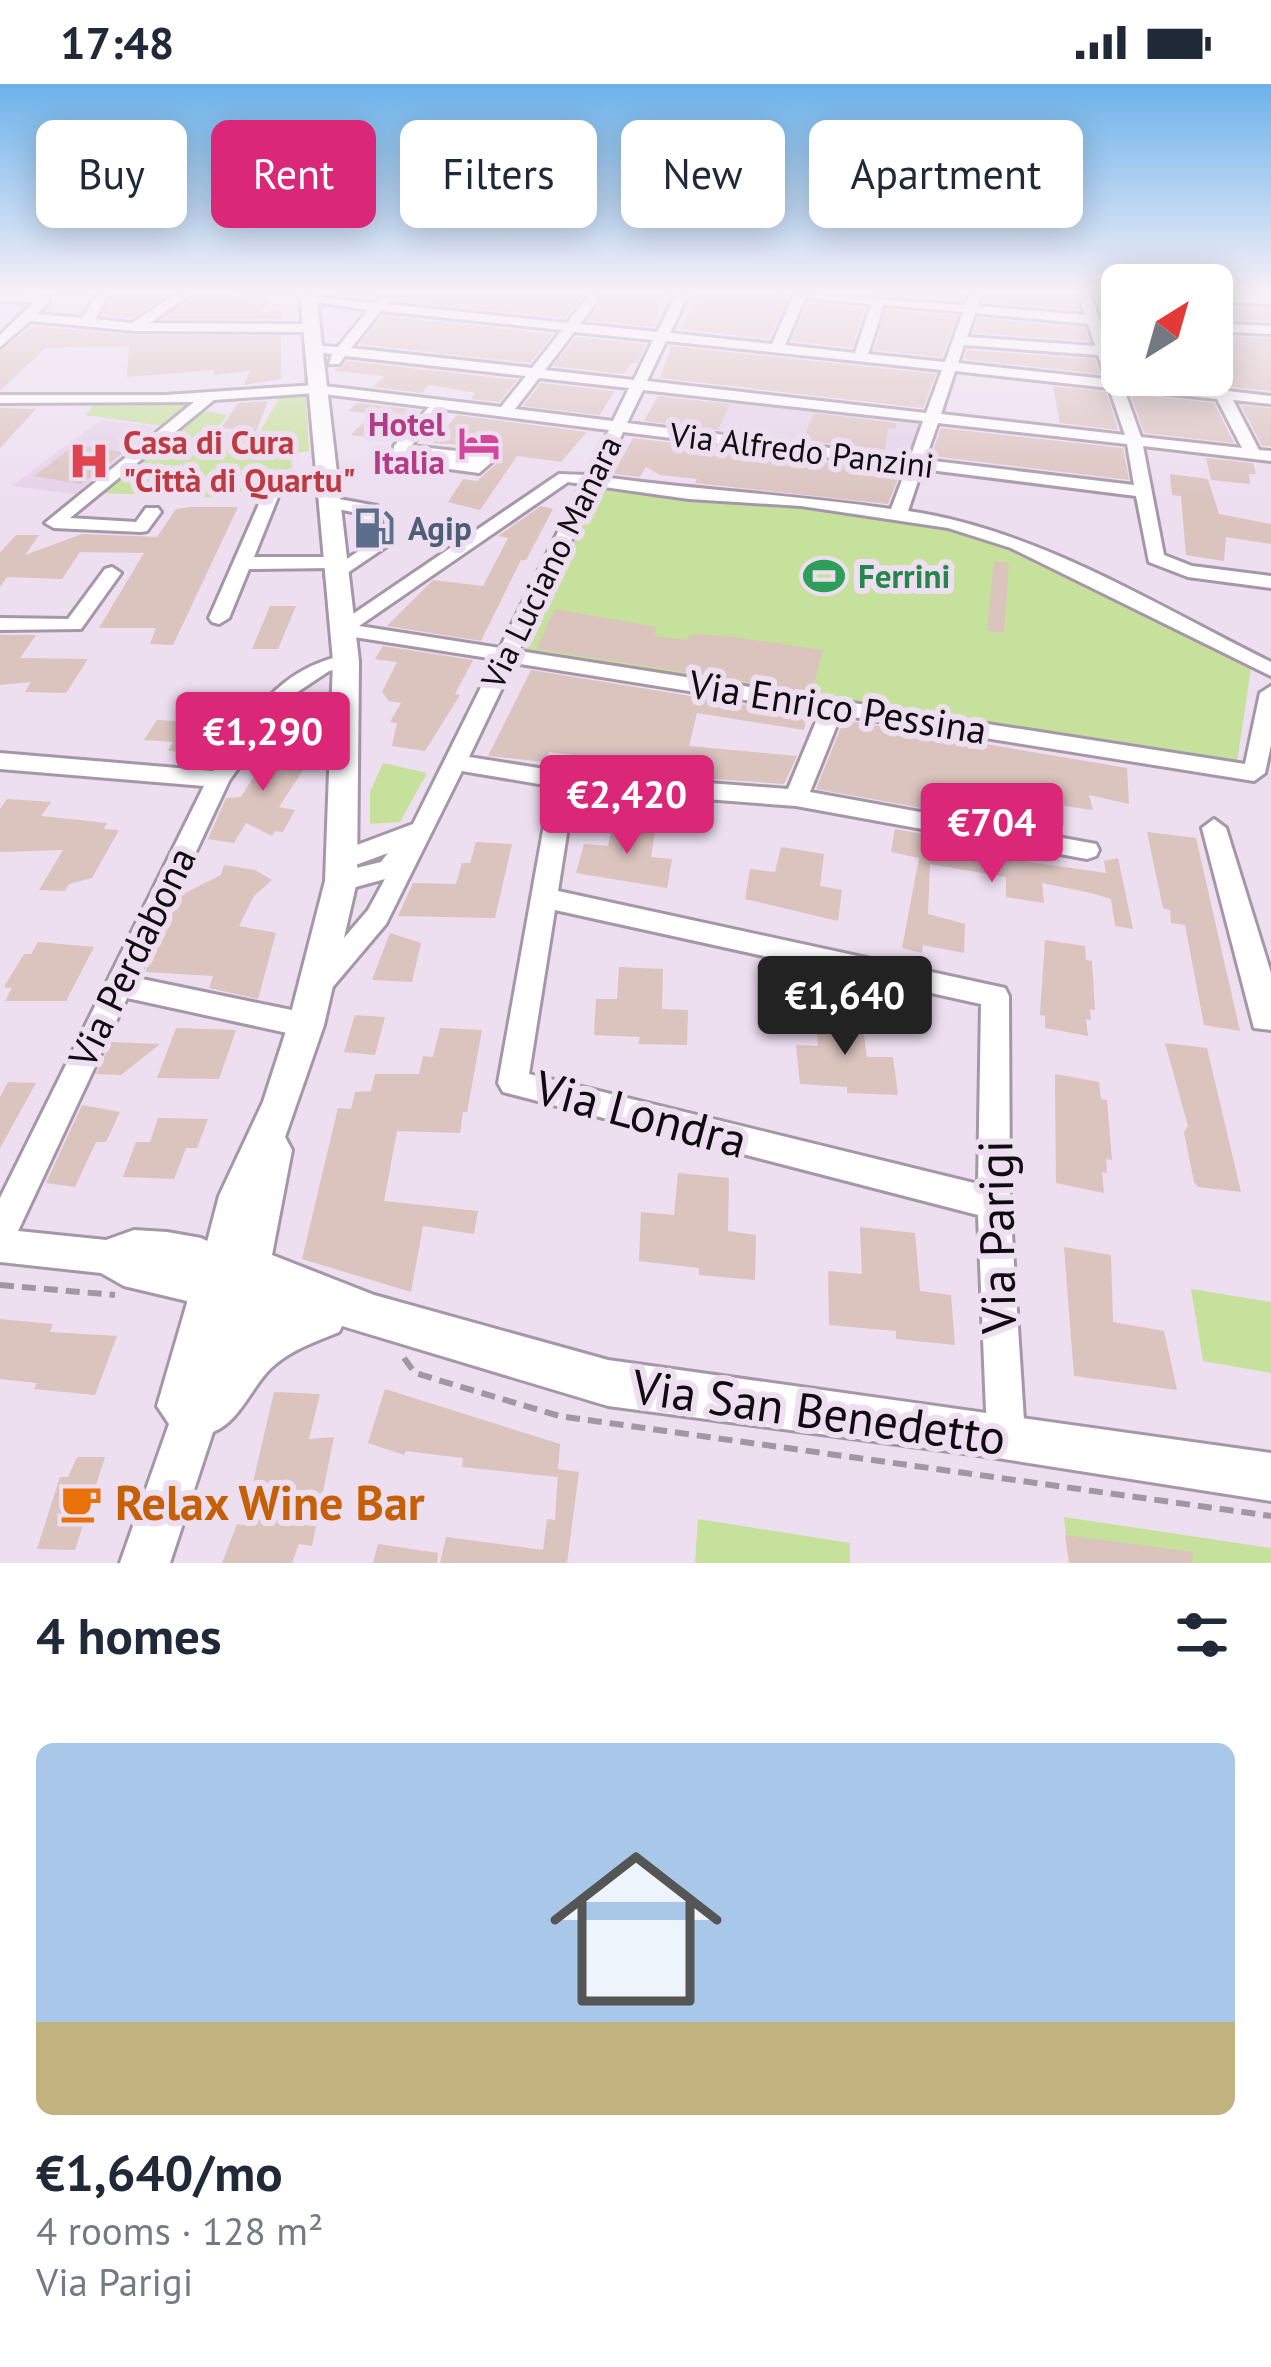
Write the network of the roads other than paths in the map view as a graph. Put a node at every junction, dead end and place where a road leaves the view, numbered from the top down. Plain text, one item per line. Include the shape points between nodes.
1 (314, 362) edge
2 (334, 362) edge
3 (435, 362) edge
4 (545, 362) edge
5 (651, 362) edge
6 (896, 362) edge
7 (951, 362) edge
8 (949, 368) junction
9 (537, 373) junction
10 (316, 383) junction
11 (1101, 384) edge
12 (639, 385) junction
13 (213, 393) junction
14 (1116, 396) edge
15 (1223, 396) joint
16 (0, 399) edge
17 (1271, 400) edge
18 (440, 404) junction
19 (505, 414) junction
20 (933, 417) junction
21 (616, 428) junction
22 (1134, 439) junction
23 (433, 454) dead end
24 (1263, 455) edge
25 (916, 464) junction
26 (592, 481) junction
27 (1146, 492) junction
28 (270, 497) dead end
29 (328, 502) junction
30 (152, 512) dead end
31 (898, 515) junction
32 (241, 563) junction
33 (333, 570) junction
34 (112, 573) dead end
35 (1271, 582) edge
36 (219, 618) dead end
37 (0, 624) edge
38 (341, 629) junction
39 (506, 653) junction
40 (346, 661) junction
41 (1271, 670) edge
42 (1271, 693) edge
43 (832, 707) junction
44 (0, 760) edge
45 (455, 762) junction
46 (219, 779) junction
47 (563, 780) junction
48 (796, 798) junction
49 (1214, 828) dead end
50 (416, 836) junction
51 (1087, 850) dead end
52 (342, 860) junction
53 (543, 898) junction
54 (1264, 982) edge
55 (118, 985) junction
56 (315, 988) junction
57 (1264, 1020) dead end
58 (306, 1025) junction
59 (994, 1203) junction
60 (0, 1233) edge
61 (0, 1246) edge
62 (229, 1281) junction
63 (324, 1317) junction
64 (374, 1317) junction
65 (1006, 1436) junction
66 (181, 1447) junction
67 (1271, 1477) edge
68 (145, 1563) edge

1 - 10 main road
2 - 10 street
3 - 9 street
4 - 9 street
5 - 12 street, Via Luciano Manara
6 - 8 street
7 - 8 street
8 - 11 street
8 - 20 street
9 - 12 street
9 - 19 street
10 - 13 street, Via Alfredo Panzini
10 - 18 street, Via Alfredo Panzini
10 - 29 main road
12 - 20 street
12 - 21 street, Via Luciano Manara
13 - 16 street, Via Alfredo Panzini
13 - 30 street via 54,523 141,527
14 - 22 street
15 - 17 street
15 - 24 street
18 - 19 street, Via Alfredo Panzini
18 - 23 street via 400,449
19 - 21 street, Via Alfredo Panzini
20 - 22 street
20 - 25 street
21 - 25 street, Via Alfredo Panzini
21 - 26 street, Via Luciano Manara
22 - 24 street
22 - 27 street
25 - 27 street, Via Alfredo Panzini
25 - 31 street
26 - 31 street
26 - 38 street via 565,477
26 - 39 street, Via Luciano Manara
27 - 35 street via 1155,558
28 - 32 street
29 - 33 main road
29 - 33 street via 371,509 378,546
31 - 41 street via 1017,544
32 - 33 street
32 - 36 street
33 - 38 main road
34 - 37 street via 74,626
38 - 39 street, Via Enrico Pessina
38 - 40 main road
39 - 43 street, Via Enrico Pessina
39 - 45 street, Via Luciano Manara
40 - 46 street, Via Perdabona via 322,666 280,694
40 - 52 main road
42 - 43 street, Via Enrico Pessina via 1254,773
43 - 48 street
44 - 46 street
45 - 47 street
45 - 50 street, Via Luciano Manara
46 - 55 street, Via Perdabona
47 - 48 street
47 - 53 street, Via Londra
48 - 51 street
49 - 54 street
50 - 52 street
50 - 52 street, Via Luciano Manara via 389,868
50 - 56 street, Via Luciano Manara via 377,917
52 - 56 main road
53 - 59 street, Via Parigi via 995,996
53 - 59 street, Via Londra via 513,1083
54 - 57 street
55 - 58 street
55 - 60 street, Via Perdabona
56 - 58 main road
58 - 62 main road
59 - 65 street, Via Parigi
61 - 62 street
62 - 63 main road, Via San Benedetto
62 - 64 main road, Via San Benedetto
62 - 66 main road
63 - 64 main road, Via San Benedetto
63 - 66 main road via 249,1355
64 - 65 main road, Via San Benedetto via 608,1384
65 - 67 main road, Via San Benedetto
66 - 68 main road

